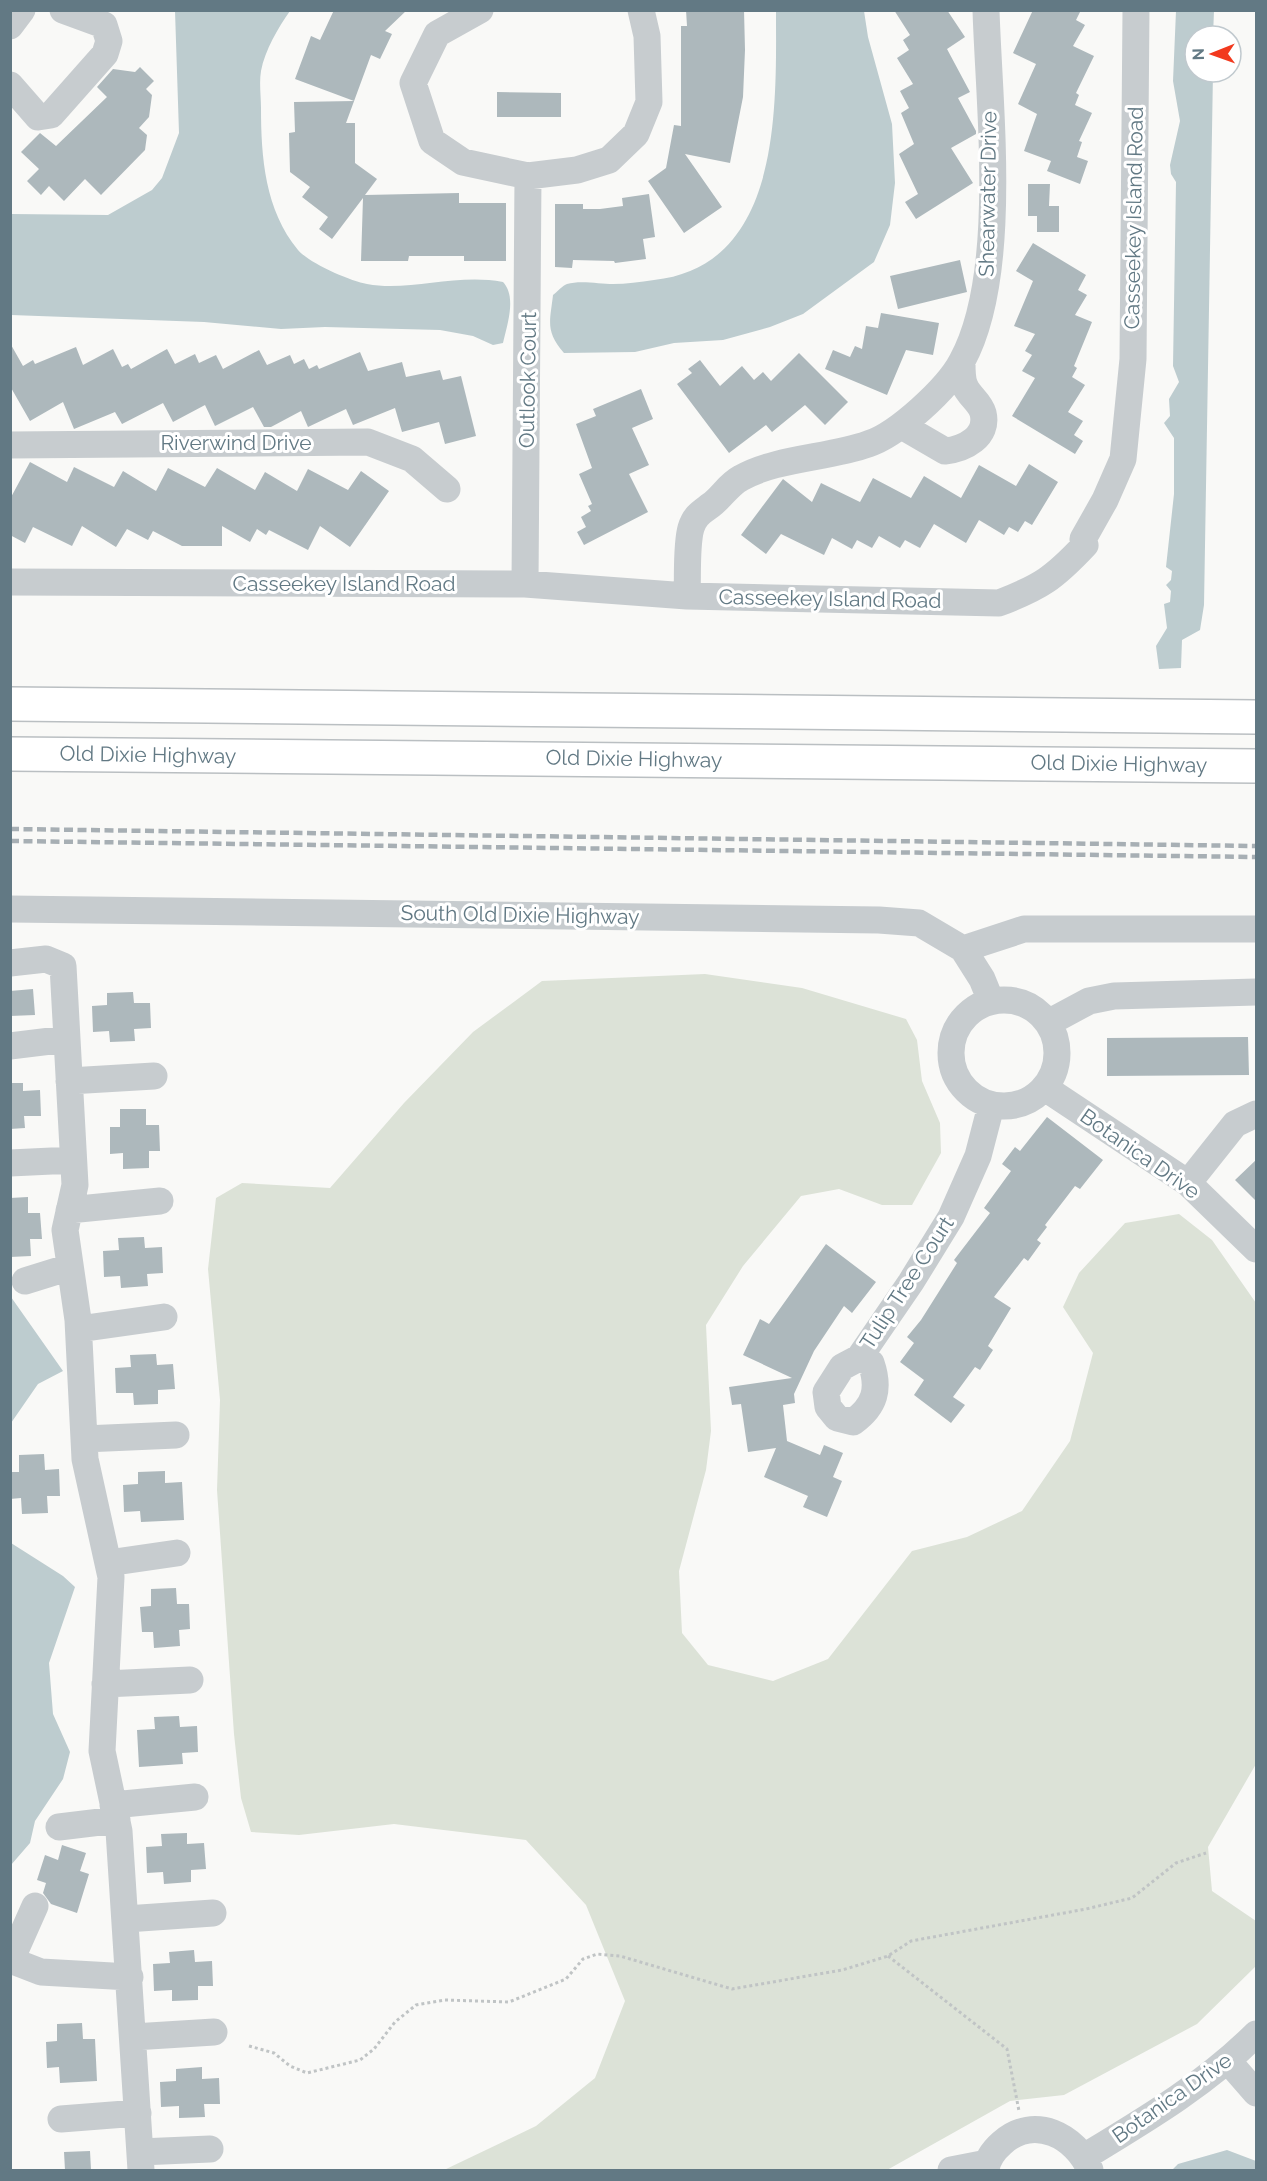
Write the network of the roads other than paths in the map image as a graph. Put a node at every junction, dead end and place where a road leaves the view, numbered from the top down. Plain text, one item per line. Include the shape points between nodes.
1 (63, 10) edge
2 (480, 10) edge
3 (641, 10) edge
4 (986, 10) edge
5 (1137, 10) edge
6 (10, 85) edge
7 (528, 177) junction
8 (962, 363) junction
9 (902, 426) junction
10 (10, 445) edge
11 (447, 489) dead end
12 (10, 582) edge
13 (525, 584) junction
14 (696, 596) junction
15 (10, 704) edge
16 (1257, 717) edge
17 (10, 754) edge
18 (1257, 766) edge
19 (10, 909) edge
20 (1257, 929) edge
21 (963, 949) junction
22 (10, 963) edge
23 (1257, 992) edge
24 (991, 1001) junction
25 (1048, 1023) junction
26 (67, 1039) junction
27 (10, 1046) edge
28 (154, 1076) dead end
29 (69, 1081) junction
30 (1045, 1088) junction
31 (991, 1106) junction
32 (1257, 1114) edge
33 (73, 1160) junction
34 (10, 1163) edge
35 (1188, 1184) junction
36 (160, 1201) dead end
37 (69, 1210) junction
38 (1257, 1250) edge
39 (70, 1267) junction
40 (25, 1281) dead end
41 (164, 1317) dead end
42 (79, 1329) junction
43 (859, 1358) dead end
44 (176, 1435) dead end
45 (84, 1439) junction
46 (177, 1553) dead end
47 (108, 1563) junction
48 (190, 1680) dead end
49 (105, 1684) junction
50 (195, 1797) dead end
51 (115, 1812) junction
52 (58, 1827) dead end
53 (34, 1905) dead end
54 (213, 1914) dead end
55 (126, 1919) junction
56 (11, 1960) edge
57 (130, 1977) junction
58 (214, 2032) dead end
59 (1257, 2034) edge
60 (133, 2037) junction
61 (1229, 2062) junction
62 (1257, 2092) edge
63 (138, 2113) junction
64 (61, 2119) dead end
65 (210, 2149) dead end
66 (140, 2161) edge
67 (1087, 2164) edge
68 (986, 2167) edge
69 (951, 2170) edge

1 - 6 street via 104,26 109,41 105,54 51,115 38,117
2 - 7 street via 437,34 413,83 432,141 463,162
3 - 7 street via 647,36 648,102 636,134 609,160 577,170
4 - 8 street, Shearwater Drive via 992,207 986,290
5 - 14 street, Casseekey Island Road via 1133,359 1123,459 1083,539 1084,545 1059,574 1029,592 999,603
7 - 13 street, Outlook Court
8 - 9 street, Shearwater Drive
8 - 9 street via 964,386 983,413 984,424 976,437 966,447 945,452
9 - 14 street, Shearwater Drive via 870,444 756,470 725,489 711,505 700,510 691,529
10 - 11 street, Riverwind Drive via 368,442 412,459
12 - 13 street, Casseekey Island Road
13 - 14 street, Casseekey Island Road
15 - 16 main road
17 - 18 main road, Old Dixie Highway
19 - 21 street, South Old Dixie Highway via 879,920 919,924
20 - 21 street via 1024,930
21 - 24 street, South Old Dixie Highway
22 - 26 street via 46,959 63,966
23 - 25 street via 1114,996 1089,1000
24 - 25 street via 1009,999 1026,1004
24 - 31 street via 963,1018 951,1045 951,1063 958,1081 970,1095
25 - 30 street via 1058,1048 1055,1069
26 - 27 street
26 - 29 street
28 - 29 street
29 - 33 street
30 - 31 street via 1023,1104
30 - 35 street, Botanica Drive
31 - 43 street, Tulip Tree Court via 978,1156 951,1217
32 - 35 street via 1235,1124
33 - 34 street
33 - 37 street via 75,1185
35 - 38 street, Botanica Drive
36 - 37 street
37 - 39 street via 65,1230
39 - 40 street
39 - 42 street
41 - 42 street
42 - 45 street
44 - 45 street
45 - 47 street
46 - 47 street
47 - 49 street via 111,1577
48 - 49 street
49 - 51 street via 102,1751
50 - 51 street
51 - 52 street
51 - 55 street
53 - 56 street
54 - 55 street
55 - 57 street
56 - 57 street via 41,1972
57 - 60 street
58 - 60 street
59 - 61 street, Botanica Drive
60 - 63 street
61 - 62 street
61 - 67 street, Botanica Drive
63 - 64 street
63 - 66 street
65 - 66 street
67 - 68 street via 1074,2144 1040,2129 1008,2138 995,2149
68 - 69 street

